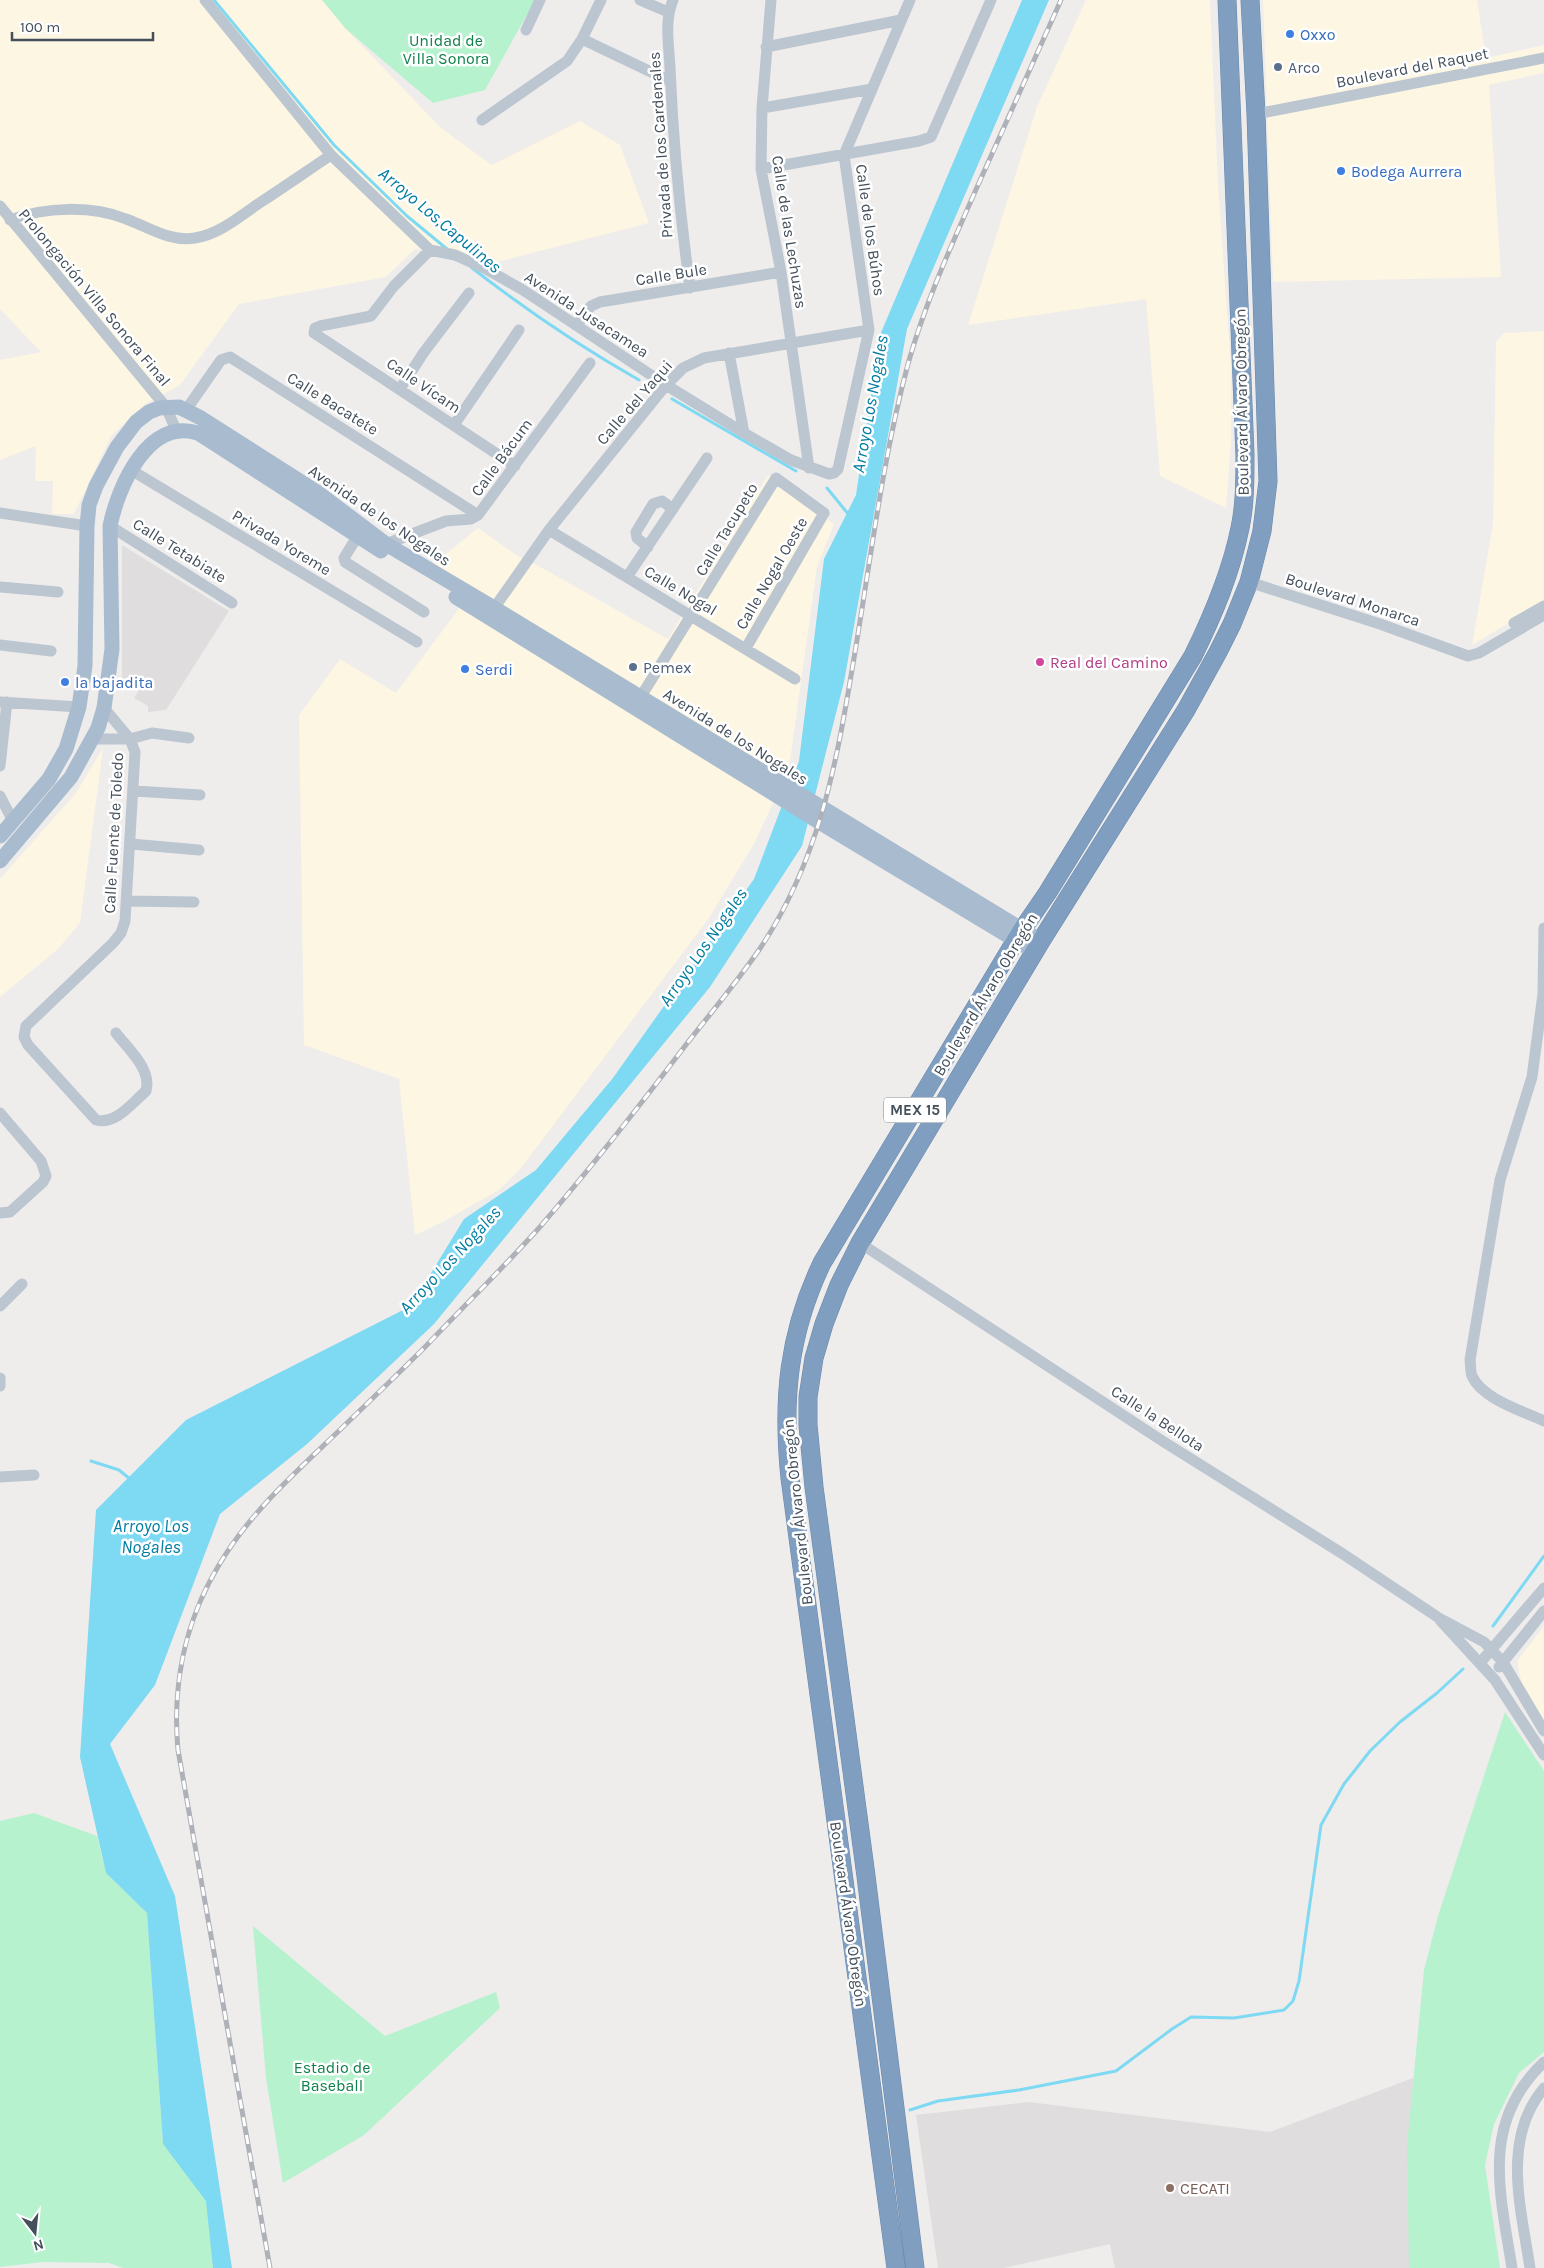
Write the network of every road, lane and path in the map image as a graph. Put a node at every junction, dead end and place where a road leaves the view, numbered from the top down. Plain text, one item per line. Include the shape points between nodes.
1 (204, 0) edge
2 (540, 0) edge
3 (601, 0) edge
4 (640, 0) edge
5 (673, 0) edge
6 (771, 0) edge
7 (910, 0) edge
8 (991, 0) edge
9 (1227, 0) edge
10 (1250, 0) edge
11 (668, 12) junction
12 (901, 20) junction
13 (526, 30) dead end
14 (582, 39) junction
15 (766, 46) junction
16 (1544, 58) edge
17 (670, 81) junction
18 (872, 90) junction
19 (762, 108) junction
20 (1256, 114) junction
21 (482, 120) dead end
22 (844, 155) junction
23 (331, 156) junction
24 (761, 169) junction
25 (0, 206) edge
26 (10, 220) junction
27 (430, 250) junction
28 (781, 272) junction
29 (690, 288) junction
30 (469, 293) dead end
31 (577, 325) junction
32 (519, 330) dead end
33 (868, 330) junction
34 (792, 342) junction
35 (729, 353) junction
36 (590, 363) dead end
37 (666, 385) junction
38 (400, 389) junction
39 (166, 407) junction
40 (186, 410) junction
41 (136, 422) junction
42 (454, 425) junction
43 (176, 430) junction
44 (744, 433) junction
45 (154, 443) junction
46 (707, 458) dead end
47 (515, 466) junction
48 (810, 468) junction
49 (131, 470) junction
50 (834, 473) joint
51 (776, 478) joint
52 (673, 509) junction
53 (0, 513) edge
54 (478, 515) junction
55 (87, 526) junction
56 (110, 526) junction
57 (549, 530) junction
58 (356, 537) junction
59 (386, 544) junction
60 (648, 547) junction
61 (627, 577) junction
62 (1249, 582) junction
63 (0, 587) edge
64 (58, 592) dead end
65 (232, 602) dead end
66 (1544, 606) edge
67 (424, 612) dead end
68 (491, 613) junction
69 (1544, 615) edge
70 (693, 616) junction
71 (417, 642) dead end
72 (0, 645) edge
73 (746, 648) junction
74 (1447, 649) junction
75 (51, 651) dead end
76 (795, 679) dead end
77 (640, 698) junction
78 (4, 702) edge
79 (79, 707) junction
80 (104, 708) junction
81 (188, 738) dead end
82 (92, 739) junction
83 (130, 739) junction
84 (0, 766) edge
85 (134, 791) junction
86 (782, 792) junction
87 (200, 794) dead end
88 (0, 796) edge
89 (13, 821) junction
90 (0, 836) edge
91 (131, 844) junction
92 (199, 850) dead end
93 (0, 861) edge
94 (127, 901) junction
95 (194, 902) dead end
96 (1544, 934) edge
97 (1019, 935) junction
98 (1038, 947) junction
99 (116, 1033) dead end
100 (1538, 1078) edge
101 (0, 1113) edge
102 (0, 1212) edge
103 (860, 1243) junction
104 (22, 1284) dead end
105 (0, 1306) edge
106 (0, 1378) edge
107 (0, 1386) edge
108 (1544, 1421) edge
109 (34, 1475) dead end
110 (0, 1477) edge
111 (1544, 1588) edge
112 (1544, 1611) edge
113 (1439, 1618) junction
114 (1493, 1649) junction
115 (1503, 1662) junction
116 (1480, 1663) junction
117 (1491, 1675) junction
118 (1544, 1731) edge
119 (1544, 1755) edge
120 (1544, 2062) edge
121 (1544, 2088) edge
122 (896, 2268) edge
123 (915, 2268) edge
124 (1512, 2268) edge
125 (1530, 2268) edge

1 - 23 street
2 - 13 street
3 - 14 street
4 - 11 street
5 - 11 street, Privada de los Cardenales
6 - 15 street, Calle de las Lechuzas
7 - 12 street, Calle de los Búhos
8 - 22 street via 931,136
9 - 97 highway, Boulevard Álvaro Obregón / MEX 15 via 1245,455 1241,526 1224,584 1193,656
10 - 20 highway, Boulevard Álvaro Obregón / MEX 15
11 - 17 street, Privada de los Cardenales
12 - 15 street
12 - 18 street, Calle de los Búhos
14 - 17 street
14 - 21 street via 560,68
15 - 19 street, Calle de las Lechuzas
16 - 20 street, Boulevard del Raquet
17 - 29 street, Privada de los Cardenales via 680,212
18 - 19 street
18 - 22 street, Calle de los Búhos
19 - 24 street, Calle de las Lechuzas
20 - 62 highway, Boulevard Álvaro Obregón / MEX 15 via 1268,481 1262,531
22 - 24 street
22 - 33 street, Calle de los Búhos
23 - 26 street via 228,225 206,236 179,239 125,218 92,212 55,210
23 - 27 street
24 - 28 street, Calle de las Lechuzas
25 - 26 street, Prolongación Villa Sonora Final
26 - 39 street, Prolongación Villa Sonora Final
27 - 31 street, Avenida Jusacamea via 454,255 486,269
27 - 38 street, Calle Vícam via 394,286 371,316 315,328 314,333
28 - 29 street, Calle Bule
28 - 34 street, Calle de las Lechuzas
29 - 31 street, Calle Bule via 595,304 588,308
30 - 38 street
31 - 37 street, Avenida Jusacamea
32 - 42 street
33 - 34 street, Calle del Yaqui
33 - 50 street, Calle de los Búhos via 838,469
34 - 35 street, Calle del Yaqui
34 - 48 street, Calle de las Lechuzas
35 - 37 street, Calle del Yaqui via 692,363
35 - 44 street
36 - 47 street, Calle Bácum
37 - 44 street, Avenida Jusacamea
37 - 57 street, Calle del Yaqui
38 - 42 street, Calle Vícam
39 - 40 main road, Avenida de los Nogales
39 - 41 main road via 149,412
39 - 43 street, Prolongación Villa Sonora Final
40 - 54 street, Calle Bacatete via 221,360 230,357
40 - 59 main road, Avenida de los Nogales via 317,492
41 - 45 main road
41 - 55 main road via 116,447 96,486
42 - 47 street, Calle Vícam
43 - 45 main road via 160,436
43 - 58 main road, Avenida de los Nogales via 189,430 207,438
44 - 48 street, Avenida Jusacamea
45 - 49 main road
46 - 52 street
47 - 54 street, Calle Bácum
48 - 50 street, Avenida Jusacamea
49 - 56 main road via 119,494
49 - 71 street, Privada Yoreme
51 - 70 street, Calle Tacupeto
51 - 73 street, Calle Nogal Oeste via 824,513
52 - 60 street
52 - 60 street via 662,501 653,504 636,532
53 - 55 street
54 - 59 street, Calle Bácum via 446,521
55 - 79 main road via 86,644
56 - 65 street, Calle Tetabiate
56 - 80 main road via 112,649
57 - 61 street, Calle Nogal
57 - 68 street, Calle del Yaqui
58 - 67 street via 344,558 345,562
58 - 68 main road, Avenida de los Nogales
59 - 68 main road, Avenida de los Nogales
60 - 61 street
61 - 70 street, Calle Nogal
62 - 74 street, Boulevard Monarca
62 - 98 highway, Boulevard Álvaro Obregón / MEX 15 via 1232,624 1186,710
63 - 64 street
66 - 74 street, Boulevard Monarca via 1472,648
68 - 77 main road, Avenida de los Nogales
68 - 86 main road, Avenida de los Nogales
69 - 74 street, Boulevard Monarca via 1472,656
70 - 73 street, Calle Nogal
70 - 77 street, Calle Tacupeto
72 - 75 street
73 - 76 street, Calle Nogal
77 - 86 main road, Avenida de los Nogales
78 - 79 street
78 - 84 street
79 - 89 main road via 59,763
80 - 82 main road
80 - 83 street, Calle Fuente de Toledo
81 - 83 street, Calle Fuente de Toledo via 152,733
82 - 83 street, Calle Fuente de Toledo
82 - 93 main road via 71,778
83 - 85 street, Calle Fuente de Toledo via 135,752
85 - 87 street
85 - 91 street, Calle Fuente de Toledo
86 - 97 main road, Avenida de los Nogales
88 - 89 street
89 - 90 main road
91 - 92 street
91 - 94 street, Calle Fuente de Toledo
94 - 95 street
94 - 99 street, Calle Fuente de Toledo via 125,921 114,943 26,1026 24,1037 96,1120 102,1121 114,1118 146,1091 147,1086 146,1072
96 - 100 street
97 - 98 main road, Avenida de los Nogales
97 - 122 highway, Boulevard Álvaro Obregón / MEX 15 via 822,1263 808,1293 794,1340 787,1395 790,1478
98 - 103 highway, Boulevard Álvaro Obregón / MEX 15
100 - 108 street via 1500,1180 1470,1360 1471,1375 1479,1388
101 - 102 street via 42,1161 46,1176 10,1212
103 - 113 street, Calle la Bellota
103 - 123 highway, Boulevard Álvaro Obregón / MEX 15 via 839,1285 814,1358 808,1425
104 - 105 street
106 - 107 street
109 - 110 street
111 - 114 street
112 - 115 street
113 - 114 street, Calle la Bellota via 1474,1635
113 - 116 street, Calle la Bellota
114 - 115 street, Calle la Bellota
114 - 116 street
115 - 117 street
115 - 118 street, Calle la Bellota
116 - 117 street, Calle la Bellota
117 - 119 street, Calle la Bellota
120 - 124 street via 1518,2095 1500,2138 1501,2198
121 - 125 street via 1532,2102 1522,2126 1518,2150 1518,2187

